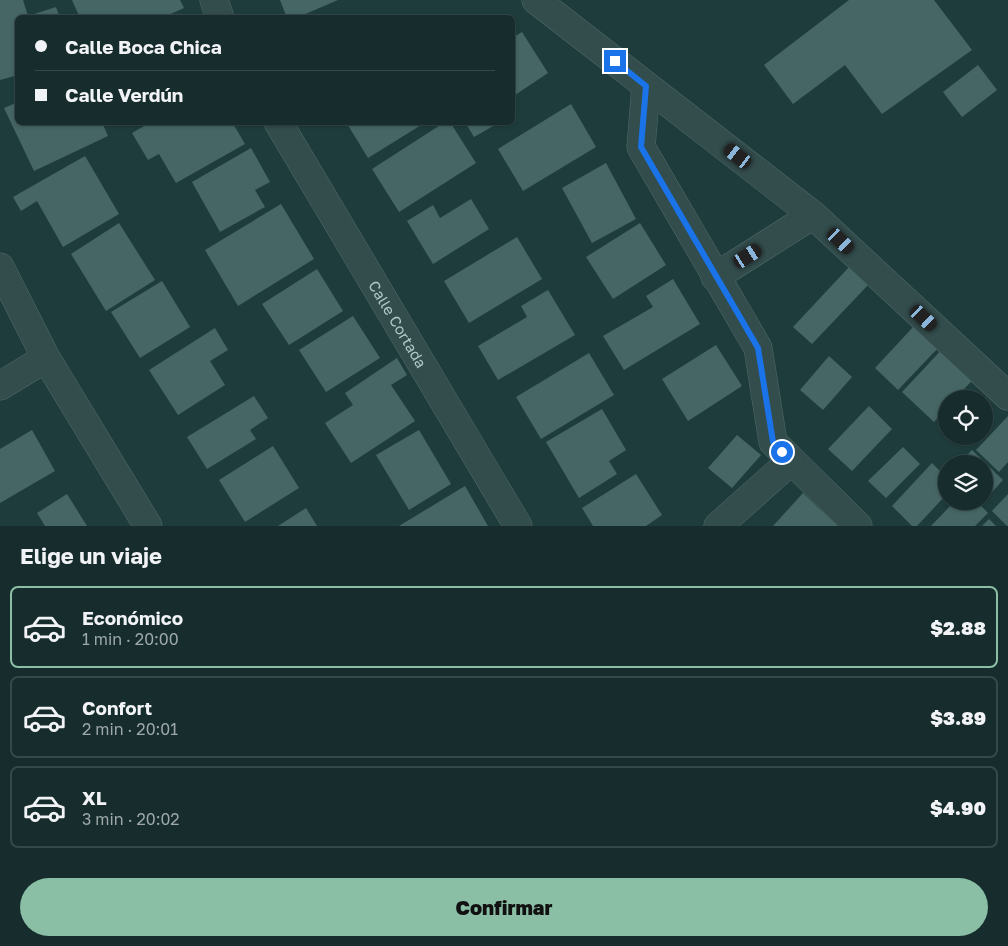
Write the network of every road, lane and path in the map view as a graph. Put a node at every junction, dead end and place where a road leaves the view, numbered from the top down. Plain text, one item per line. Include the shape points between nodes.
1 (214, 0) edge
2 (536, 0) edge
3 (219, 15) edge
4 (646, 86) junction
5 (280, 125) edge
6 (813, 215) junction
7 (0, 267) edge
8 (716, 277) junction
9 (46, 358) junction
10 (0, 386) edge
11 (1008, 396) edge
12 (791, 461) junction
13 (148, 526) edge
14 (518, 526) edge
15 (718, 526) edge
16 (858, 526) edge

1 - 3 street
2 - 4 street
4 - 6 street
4 - 8 street via 641,147
5 - 14 street, Calle Cortada
6 - 8 street
6 - 11 street
7 - 9 street
8 - 12 street via 758,348 773,442
9 - 10 street
9 - 13 street
12 - 15 street
12 - 16 street

